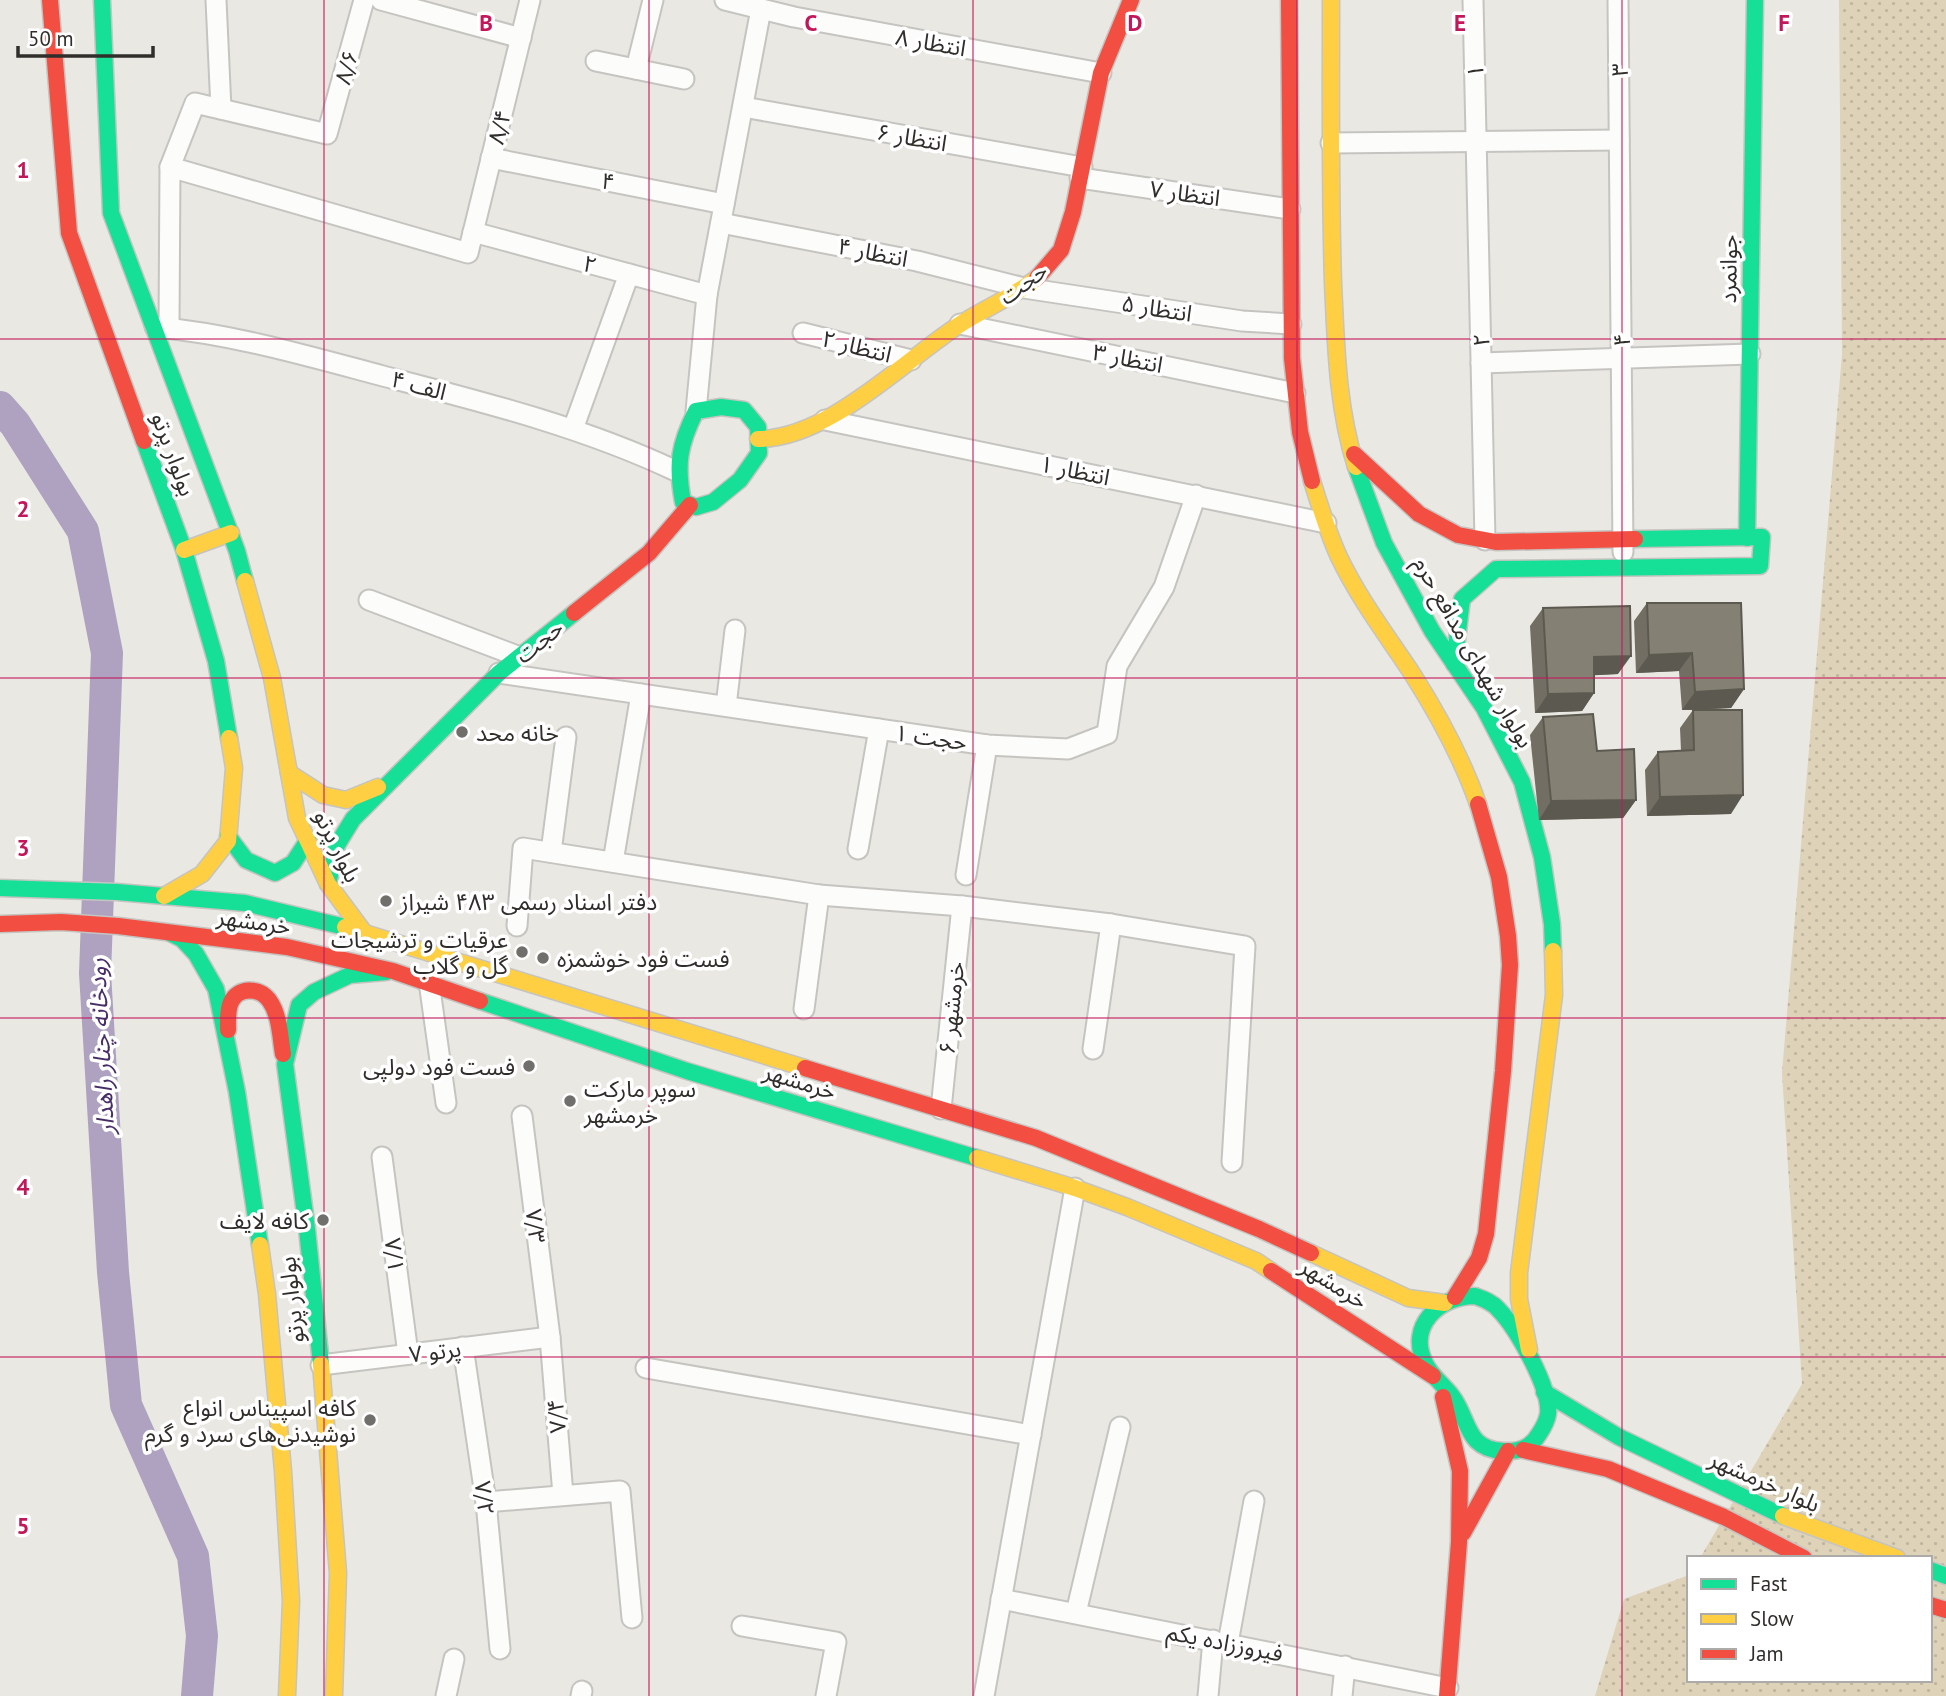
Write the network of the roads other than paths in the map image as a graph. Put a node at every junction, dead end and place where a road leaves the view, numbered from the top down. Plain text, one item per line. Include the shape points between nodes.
1 (50, 0) edge
2 (102, 0) edge
3 (216, 0) edge
4 (364, 0) edge
5 (381, 0) edge
6 (530, 0) edge
7 (653, 0) edge
8 (725, 0) edge
9 (1131, 0) edge
10 (1289, 0) edge
11 (1331, 0) edge
12 (1473, 0) edge
13 (1618, 0) edge
14 (1755, 0) edge
15 (796, 8) edge
16 (761, 9) junction
17 (521, 38) junction
18 (596, 61) dead end
19 (636, 69) junction
20 (1101, 73) junction
21 (684, 79) dead end
22 (743, 107) junction
23 (221, 109) junction
24 (1619, 140) junction
25 (1476, 141) junction
26 (1331, 144) junction
27 (492, 158) junction
28 (170, 167) junction
29 (1081, 173) junction
30 (1290, 209) junction
31 (722, 213) junction
32 (473, 232) junction
33 (629, 274) junction
34 (1024, 288) junction
35 (707, 295) junction
36 (960, 324) junction
37 (1291, 324) junction
38 (162, 328) junction
39 (803, 332) dead end
40 (1750, 355) junction
41 (1621, 358) junction
42 (911, 360) junction
43 (1481, 363) junction
44 (1295, 393) junction
45 (696, 411) junction
46 (825, 420) junction
47 (573, 429) junction
48 (758, 439) junction
49 (1351, 451) junction
50 (677, 471) junction
51 (1196, 495) junction
52 (690, 505) junction
53 (1326, 523) junction
54 (231, 533) junction
55 (1747, 538) junction
56 (1485, 540) junction
57 (1622, 540) junction
58 (184, 550) junction
59 (1623, 566) junction
60 (369, 600) dead end
61 (735, 630) dead end
62 (520, 657) junction
63 (1454, 664) junction
64 (499, 673) junction
65 (641, 694) junction
66 (726, 706) junction
67 (879, 729) junction
68 (566, 737) dead end
69 (987, 745) junction
70 (289, 773) junction
71 (393, 782) junction
72 (228, 836) junction
73 (308, 840) junction
74 (858, 849) dead end
75 (551, 852) junction
76 (613, 862) junction
77 (966, 875) dead end
78 (328, 884) junction
79 (0, 888) edge
80 (819, 895) junction
81 (164, 896) junction
82 (962, 906) junction
83 (0, 924) edge
84 (1111, 924) junction
85 (517, 926) dead end
86 (363, 931) junction
87 (170, 933) junction
88 (393, 971) junction
89 (429, 982) junction
90 (804, 1009) dead end
91 (1093, 1049) dead end
92 (683, 1051) junction
93 (230, 1052) junction
94 (285, 1064) junction
95 (446, 1103) dead end
96 (941, 1109) junction
97 (522, 1116) dead end
98 (382, 1157) dead end
99 (1232, 1162) dead end
100 (1075, 1188) junction
101 (1488, 1220) junction
102 (1525, 1229) junction
103 (1384, 1287) junction
104 (1450, 1300) junction
105 (1406, 1318) dead end
106 (1371, 1333) junction
107 (1396, 1333) dead end
108 (550, 1337) junction
109 (463, 1347) junction
110 (408, 1354) junction
111 (321, 1365) junction
112 (646, 1368) dead end
113 (1535, 1369) junction
114 (1436, 1379) junction
115 (1544, 1392) junction
116 (1120, 1427) dead end
117 (1031, 1435) junction
118 (1515, 1451) junction
119 (563, 1495) junction
120 (486, 1502) junction
121 (1254, 1502) dead end
122 (1460, 1542) junction
123 (1800, 1556) edge
124 (1890, 1556) edge
125 (1001, 1599) junction
126 (1076, 1613) junction
127 (632, 1618) dead end
128 (742, 1626) dead end
129 (1220, 1642) junction
130 (500, 1649) dead end
131 (454, 1659) dead end
132 (1345, 1666) junction
133 (1448, 1692) edge
134 (287, 1696) edge
135 (334, 1696) edge
136 (446, 1696) edge
137 (826, 1696) edge
138 (984, 1696) edge
139 (1208, 1696) edge
140 (1342, 1696) edge

1 - 58 main road, بولوار پرتو via 69,233
2 - 38 main road, بولوار پرتو via 111,213
3 - 23 street
4 - 23 street, ۸/۶ via 327,134
5 - 17 street
6 - 17 street, ۸/۴
7 - 19 street
8 - 16 street, انتظار ۸
9 - 20 main road, حجت
10 - 30 main road
11 - 26 main road, بولوار شهدای مدافع حرم
12 - 25 street, ۱
13 - 24 street, ۳
14 - 40 main road, جوانمرد
15 - 16 street, انتظار ۸
15 - 20 street, انتظار ۸
16 - 22 street
17 - 27 street, ۸/۴
18 - 19 street
19 - 21 street
20 - 29 main road, حجت
22 - 29 street, انتظار ۶
22 - 31 street
23 - 28 street via 195,103
24 - 25 street
24 - 41 street, ۴
25 - 26 street
25 - 43 street, ۲
26 - 49 main road, بولوار شهدای مدافع حرم via 1336,355
27 - 31 street, ۴
27 - 32 street, ۸/۴
28 - 32 street, ۸/۴ via 468,253
28 - 38 street
29 - 30 street, انتظار ۷
29 - 34 main road, حجت via 1061,250
30 - 37 main road
31 - 34 street, انتظار ۴
31 - 35 street
32 - 33 street, ۲
33 - 35 street, ۲
33 - 47 street
34 - 36 main road, حجت
34 - 37 street, انتظار ۵ via 1242,321
35 - 45 street
36 - 42 main road, حجت
36 - 44 street, انتظار ۳
37 - 44 main road
38 - 47 street, ۴ الف via 243,339
38 - 54 main road, بولوار پرتو
39 - 42 street, انتظار ۲
40 - 41 street
40 - 55 main road, جوانمرد
41 - 43 street
41 - 57 street, ۴
42 - 46 main road, حجت
43 - 56 street, ۲
44 - 53 main road via 1306,456
45 - 48 main road via 744,410 758,427
45 - 50 main road via 682,438
46 - 48 main road, حجت via 776,439
46 - 51 street, انتظار ۱
47 - 50 street, ۴ الف
48 - 52 main road via 759,453 740,480 713,502
49 - 56 main road via 1419,514 1458,535
49 - 63 main road, بولوار شهدای مدافع حرم via 1384,543
50 - 52 main road via 683,502
51 - 53 street, انتظار ۱
51 - 69 street, حجت ۱ via 1164,587 1117,666 1107,734 1068,750
52 - 62 main road, حجت via 649,553
53 - 101 main road via 1363,600 1451,739 1498,875 1510,966
54 - 58 main road
54 - 70 main road, بولوار پرتو via 272,678
55 - 57 main road
55 - 59 main road via 1762,537 1760,566
56 - 57 main road
57 - 59 street, ۴
58 - 72 main road, بولوار پرتو via 216,661 234,768
59 - 63 main road via 1496,569 1462,599
60 - 62 street
61 - 66 street
62 - 64 main road, حجت
63 - 102 main road, بولوار شهدای مدافع حرم via 1484,708 1522,782 1542,857 1552,924 1554,995
64 - 65 street, حجت ۱
64 - 71 main road, حجت
65 - 66 street, حجت ۱
65 - 76 street
66 - 67 street, حجت ۱
67 - 69 street, حجت ۱
67 - 74 street
68 - 75 street
69 - 77 street
70 - 71 main road via 323,795 346,800
70 - 73 main road, بلوار پرتو via 297,818
71 - 78 main road, حجت via 353,819 337,845
72 - 73 main road via 246,860 275,873 293,863
72 - 81 main road, بولوار پرتو via 202,874
73 - 78 main road, بلوار پرتو
75 - 76 street
75 - 85 street via 523,848
76 - 80 street
78 - 86 main road, بلوار پرتو
79 - 81 main road, خرمشهر
80 - 82 street
80 - 90 street
81 - 86 main road, خرمشهر via 245,903
82 - 84 street
82 - 96 street, خرمشهر ۶
83 - 87 main road, خرمشهر via 61,922
84 - 91 street
84 - 99 street via 1245,946
86 - 92 main road, خرمشهر
87 - 88 main road, خرمشهر via 288,947
87 - 93 main road, بولوار پرتو via 196,954 216,989
88 - 89 main road, خرمشهر
88 - 94 main road, بولوار پرتو via 350,975 314,992 299,1005
89 - 92 main road, خرمشهر
89 - 95 street
92 - 96 main road
92 - 100 main road, خرمشهر
93 - 94 main road via 230,1003 244,992 259,991 274,1009
93 - 134 main road, بولوار پرتو via 267,1294 283,1471 291,1601
94 - 111 main road, بولوار پرتو
96 - 103 main road via 1048,1143 1259,1228
97 - 108 street, ۷/۳
98 - 110 street, ۷/۱
100 - 106 main road, خرمشهر via 1256,1261
100 - 117 street
101 - 102 main road via 1491,1233 1502,1242 1516,1240
101 - 104 main road via 1479,1258
102 - 113 main road, بولوار شهدای مدافع حرم via 1519,1299
103 - 104 main road via 1408,1298
103 - 105 main road via 1401,1301
104 - 113 main road via 1475,1296 1496,1305
104 - 114 main road via 1437,1307 1420,1335 1420,1348
106 - 107 main road
106 - 114 main road, خرمشهر
108 - 109 street, پرتو ۷
108 - 119 street, ۷/۴
109 - 110 street, پرتو ۷
109 - 120 street, ۷/۲
110 - 111 street, پرتو ۷
111 - 135 main road, بولوار پرتو via 338,1573
112 - 117 street
113 - 115 main road
114 - 118 main road via 1456,1402 1476,1441 1493,1450
114 - 122 main road via 1460,1471
115 - 118 main road via 1548,1412 1543,1427 1535,1441
115 - 124 main road, بلوار خرمشهر via 1619,1437 1780,1516
116 - 126 street
117 - 125 street
118 - 122 main road via 1468,1520
118 - 123 main road via 1608,1469 1724,1517
119 - 120 street
119 - 127 street via 620,1491
120 - 130 street, ۷/۲
121 - 129 street
122 - 133 main road
125 - 126 street, فیروززاده یکم
125 - 138 street
126 - 129 street, فیروززاده یکم
128 - 137 street via 836,1642
129 - 132 street, فیروززاده یکم
129 - 139 street
131 - 136 street
132 - 133 street, فیروززاده یکم
132 - 140 street

